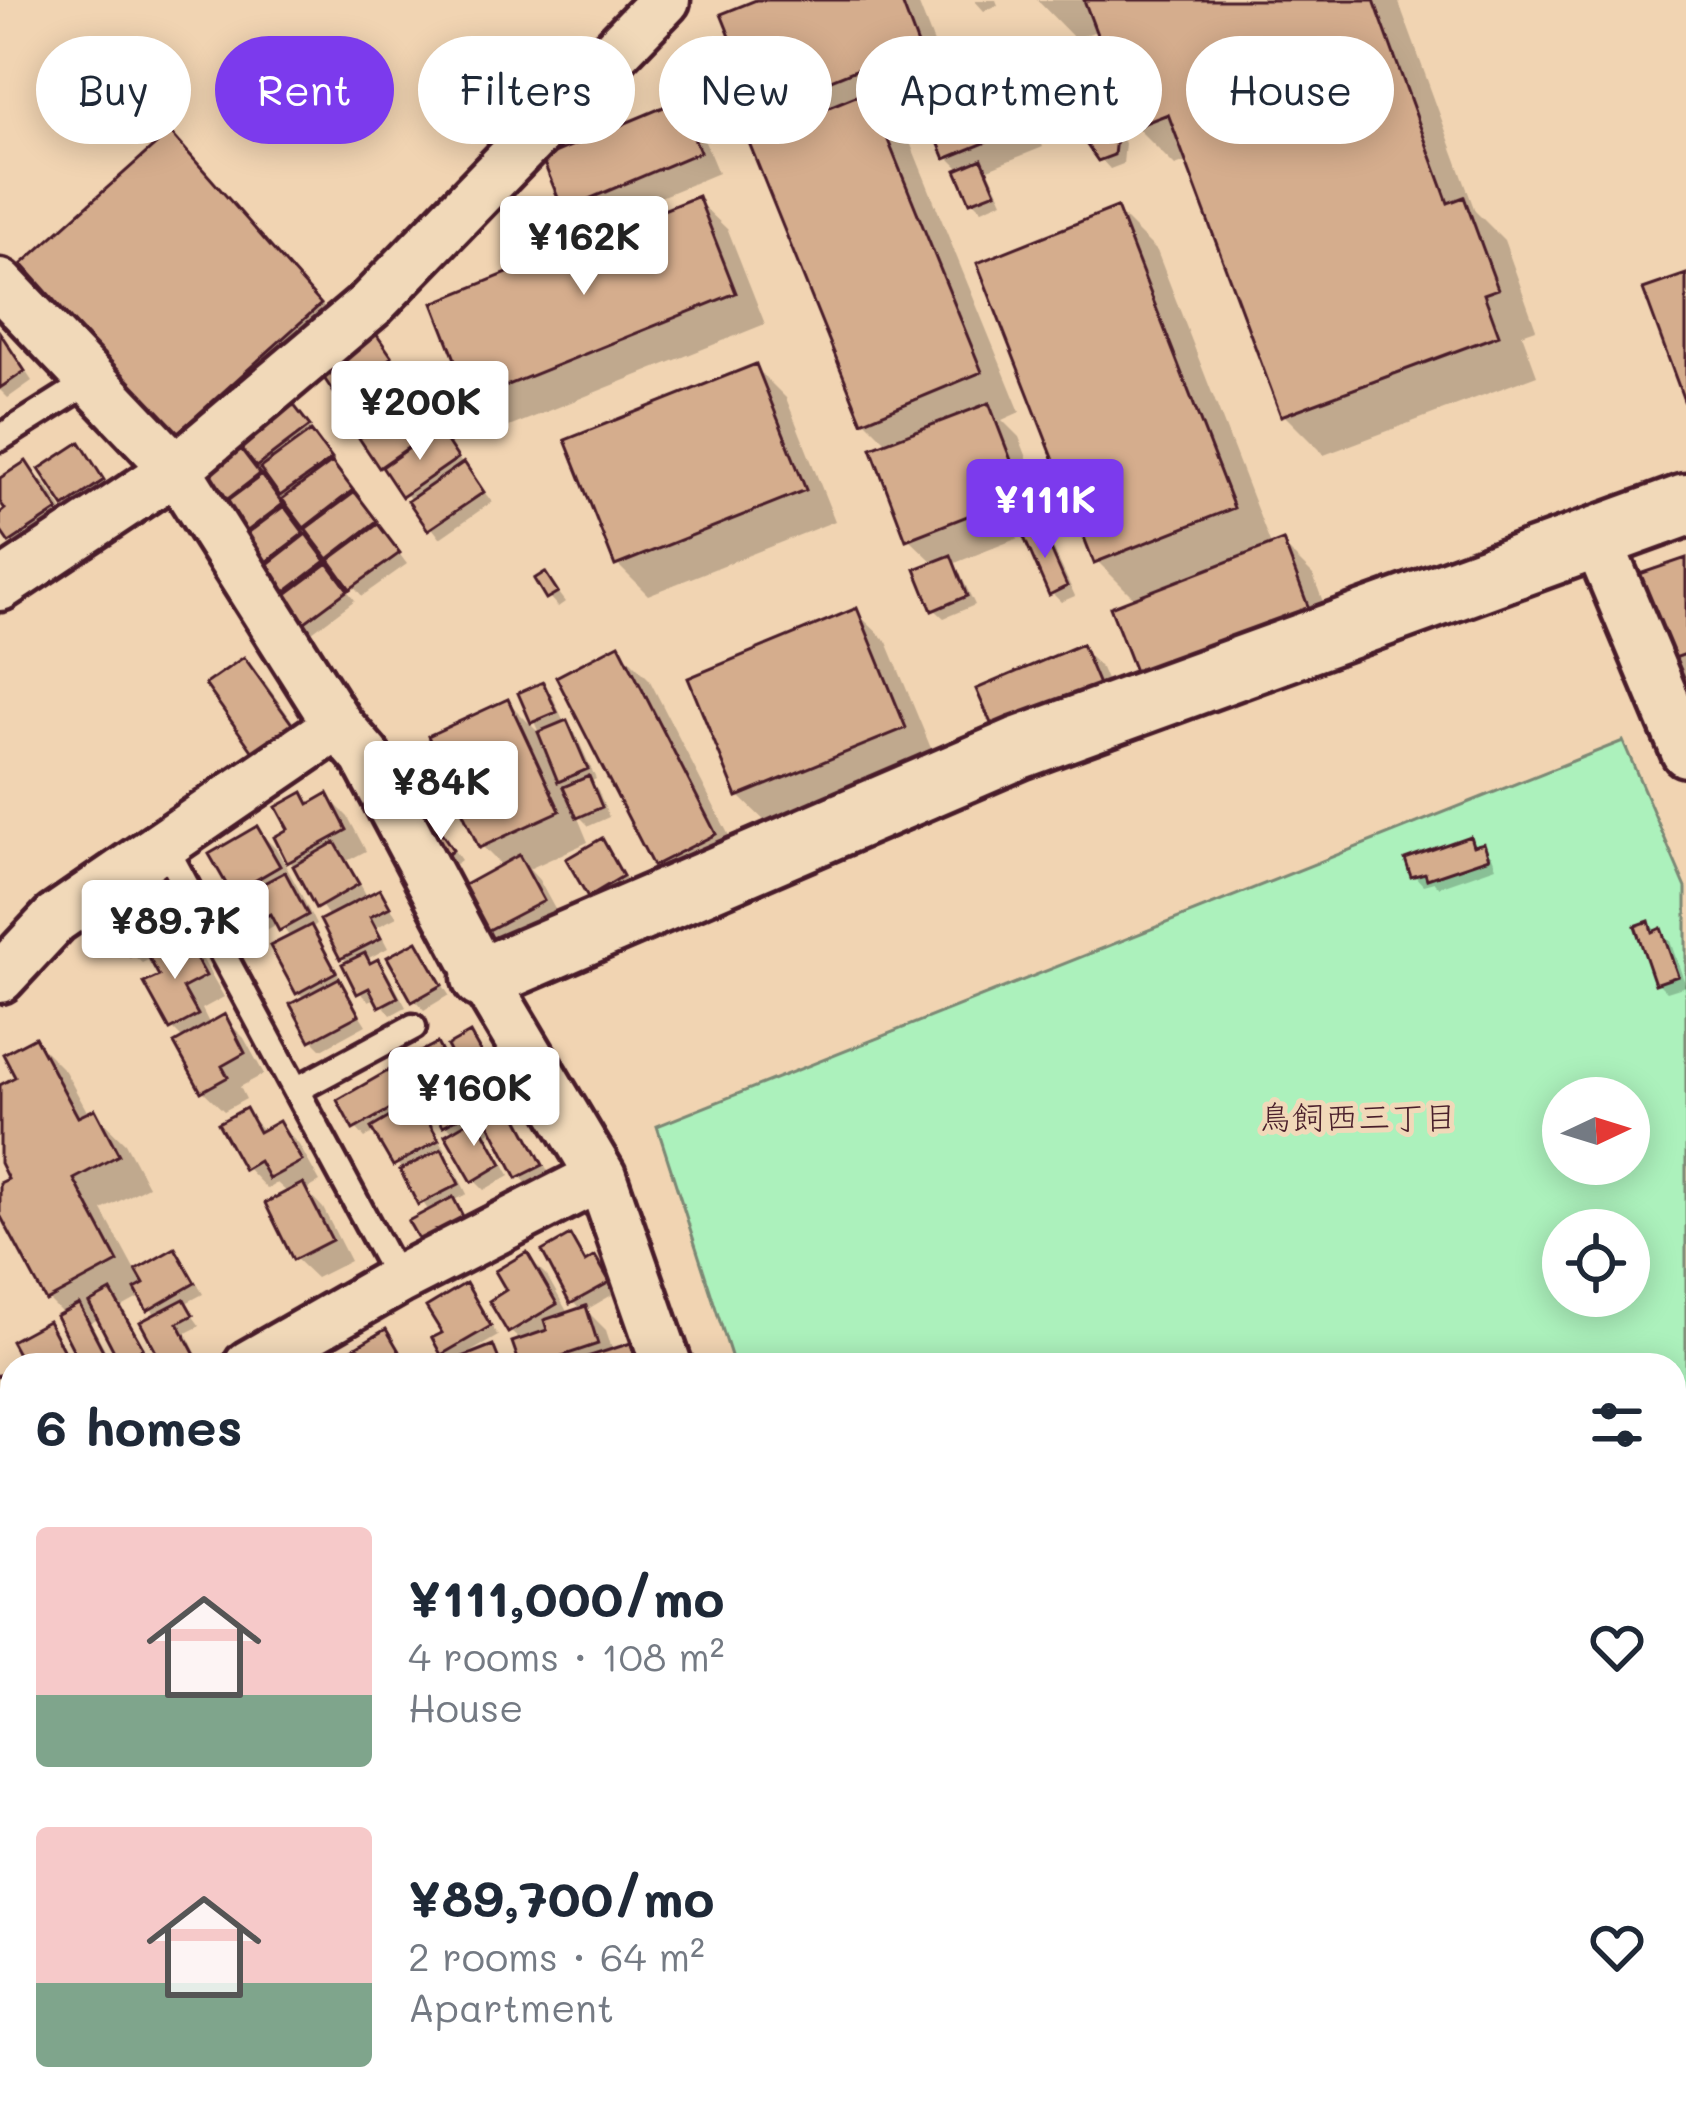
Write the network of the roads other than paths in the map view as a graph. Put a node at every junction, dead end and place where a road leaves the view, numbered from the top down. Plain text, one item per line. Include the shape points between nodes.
1 (665, 0) edge
2 (0, 284) edge
3 (92, 380) junction
4 (0, 438) edge
5 (176, 469) junction
6 (1686, 505) edge
7 (1596, 537) junction
8 (0, 586) edge
9 (338, 725) junction
10 (1686, 752) edge
11 (163, 843) junction
12 (0, 978) edge
13 (483, 978) junction
14 (413, 1027) dead end
15 (296, 1090) junction
16 (601, 1176) junction
17 (398, 1280) junction
18 (270, 1353) edge
19 (663, 1353) edge

1 - 5 street via 370,305
2 - 3 street
3 - 4 lane
3 - 5 street
5 - 8 street
5 - 9 street
6 - 7 street
7 - 10 street
7 - 13 street via 1019,748
9 - 11 street
9 - 13 street via 365,756
11 - 12 street via 55,919
11 - 15 lane
13 - 16 street
14 - 15 lane
15 - 17 lane
16 - 17 street
16 - 19 street
17 - 18 street

